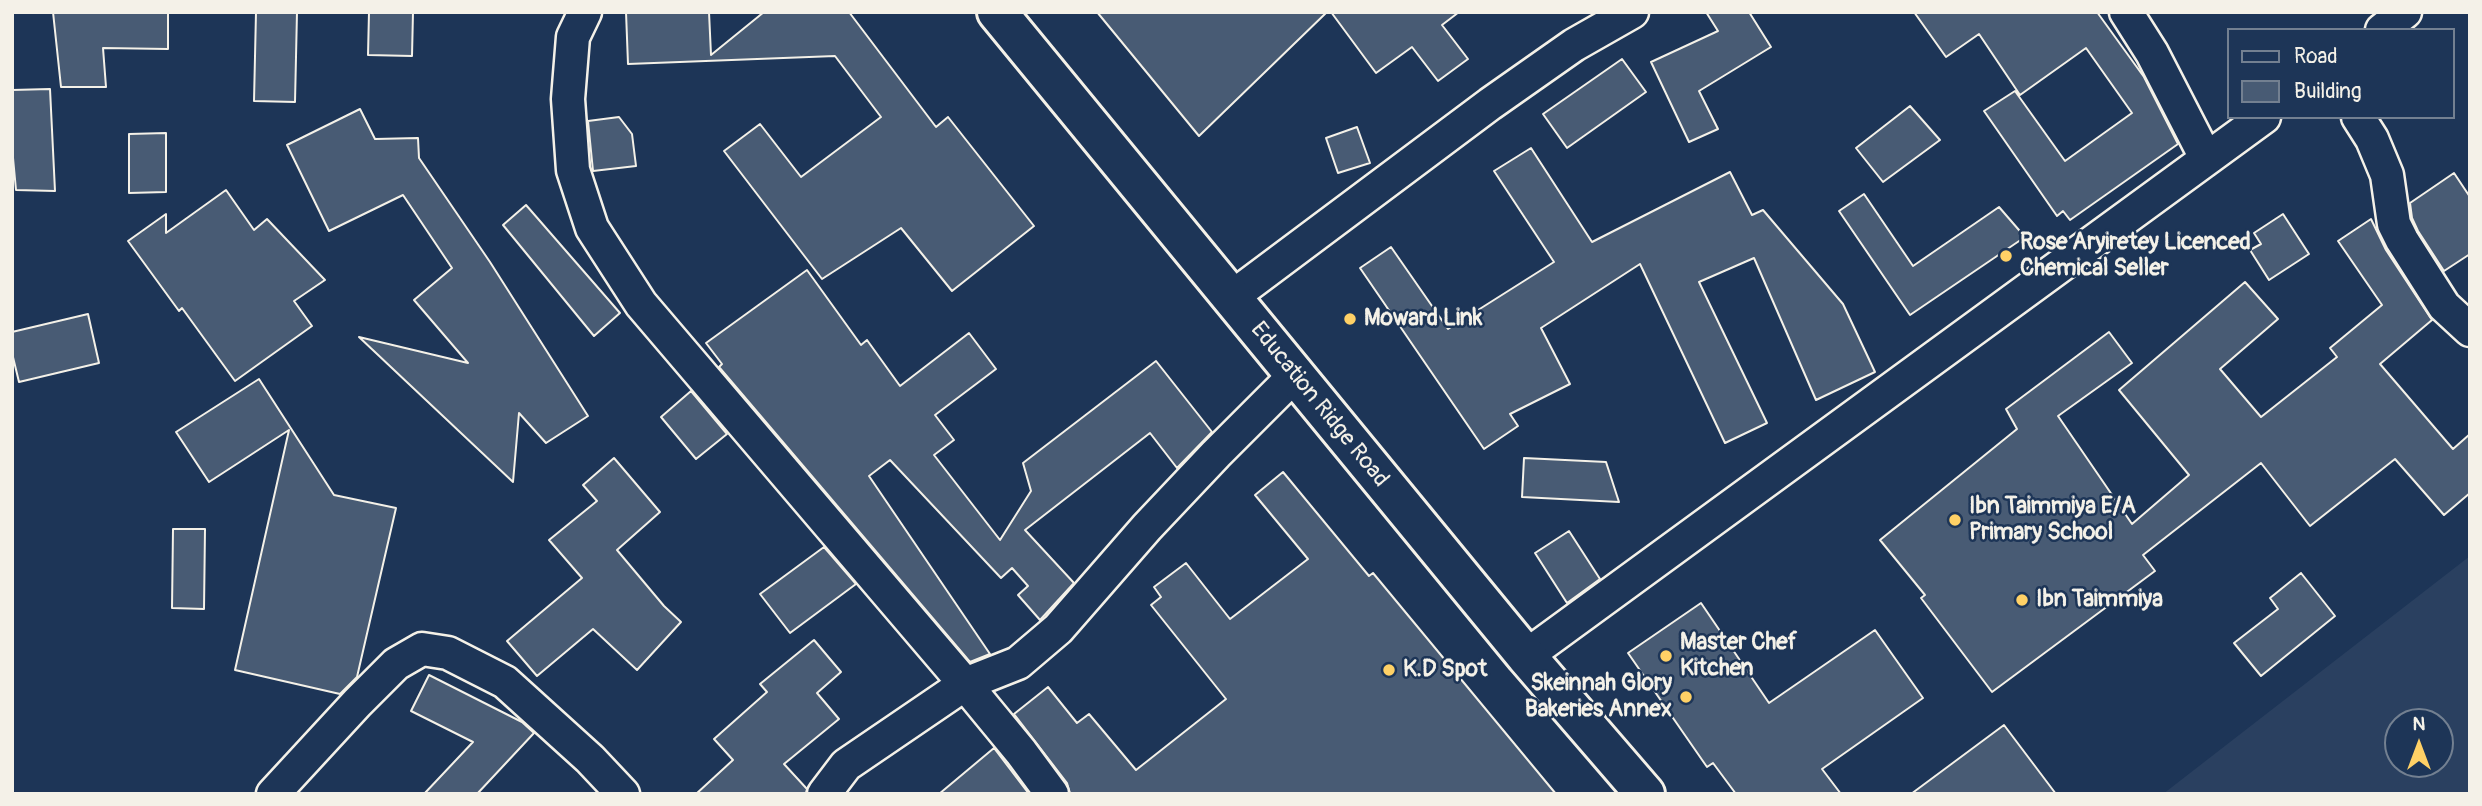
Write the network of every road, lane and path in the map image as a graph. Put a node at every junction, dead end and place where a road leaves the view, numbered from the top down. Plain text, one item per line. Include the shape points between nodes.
1 (584, 12) edge
2 (997, 12) edge
3 (1632, 12) edge
4 (2126, 12) edge
5 (2405, 12) edge
6 (2385, 28) edge
7 (2261, 119) edge
8 (2359, 119) edge
9 (2206, 158) junction
10 (1233, 297) junction
11 (2470, 330) edge
12 (1294, 376) junction
13 (1525, 656) junction
14 (965, 684) junction
15 (823, 793) edge
16 (274, 794) edge
17 (623, 794) edge
18 (1052, 794) edge
19 (1645, 794) edge

1 - 14 street via 573,37 568,99 573,170 592,228 641,304
2 - 10 main road, Education Ridge Road
3 - 10 street via 1574,45 1500,97
4 - 9 street
5 - 6 street
7 - 9 street
8 - 11 street via 2387,175 2394,224 2402,240 2444,306
9 - 13 street
10 - 12 main road, Education Ridge Road
12 - 13 main road, Education Ridge Road
12 - 14 street via 1147,527 1058,629 1018,663
13 - 19 main road, Education Ridge Road
14 - 15 street via 846,765
14 - 18 street
16 - 17 street via 356,703 396,664 422,649 448,653 505,682

